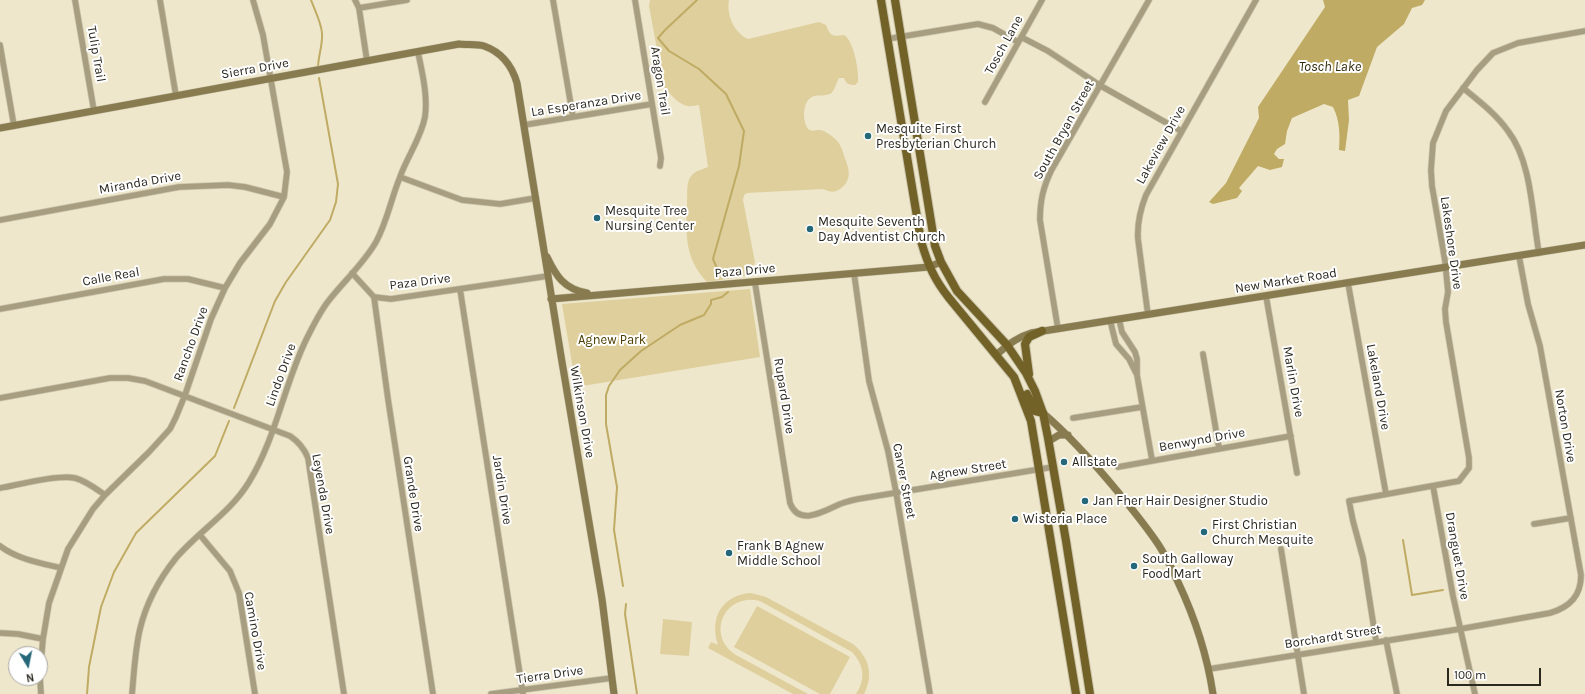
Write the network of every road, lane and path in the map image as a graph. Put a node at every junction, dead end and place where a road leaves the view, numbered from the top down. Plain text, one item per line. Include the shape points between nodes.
1 (75, 0) edge
2 (160, 0) edge
3 (253, 0) edge
4 (355, 0) edge
5 (407, 0) edge
6 (553, 0) edge
7 (635, 0) edge
8 (881, 0) edge
9 (895, 0) edge
10 (1042, 0) edge
11 (1149, 0) edge
12 (1256, 0) edge
13 (359, 8) junction
14 (1585, 32) edge
15 (901, 36) junction
16 (887, 39) junction
17 (1019, 40) junction
18 (0, 45) edge
19 (418, 52) junction
20 (368, 61) junction
21 (509, 64) joint
22 (271, 79) junction
23 (1101, 86) junction
24 (1463, 88) junction
25 (176, 96) junction
26 (985, 102) dead end
27 (652, 104) junction
28 (94, 111) junction
29 (573, 117) junction
30 (524, 125) junction
31 (14, 126) junction
32 (0, 128) edge
33 (1181, 131) junction
34 (917, 135) junction
35 (904, 138) junction
36 (660, 166) dead end
37 (400, 177) junction
38 (924, 178) junction
39 (911, 180) junction
40 (284, 197) junction
41 (536, 198) junction
42 (0, 220) edge
43 (1585, 245) edge
44 (544, 250) junction
45 (1539, 253) junction
46 (1519, 256) junction
47 (940, 262) junction
48 (929, 267) junction
49 (1445, 268) junction
50 (854, 273) junction
51 (352, 274) junction
52 (548, 276) junction
53 (755, 282) junction
54 (1348, 283) junction
55 (225, 288) junction
56 (460, 289) junction
57 (595, 295) junction
58 (1266, 296) junction
59 (374, 297) junction
60 (551, 299) junction
61 (0, 309) edge
62 (1148, 315) junction
63 (1119, 319) junction
64 (1110, 320) junction
65 (1058, 329) junction
66 (1042, 331) junction
67 (1007, 345) junction
68 (1204, 354) dead end
69 (996, 355) junction
70 (1137, 375) junction
71 (1014, 378) junction
72 (1032, 382) junction
73 (185, 395) junction
74 (0, 398) edge
75 (1142, 406) junction
76 (1043, 413) junction
77 (1073, 418) dead end
78 (273, 430) junction
79 (1068, 435) junction
80 (1291, 436) junction
81 (1049, 441) junction
82 (1219, 448) junction
83 (1152, 460) junction
84 (1053, 467) junction
85 (1118, 467) dead end
86 (1040, 470) junction
87 (1297, 473) dead end
88 (1433, 486) junction
89 (0, 488) edge
90 (896, 492) junction
91 (105, 494) junction
92 (1386, 494) junction
93 (796, 511) joint
94 (1571, 518) junction
95 (1534, 524) dead end
96 (200, 535) junction
97 (1066, 541) junction
98 (1052, 544) junction
99 (0, 546) edge
100 (1281, 549) dead end
101 (60, 568) junction
102 (1460, 629) junction
103 (0, 633) edge
104 (43, 639) junction
105 (1386, 640) junction
106 (1376, 641) junction
107 (42, 646) edge
108 (1297, 654) junction
109 (1209, 669) junction
110 (612, 678) junction
111 (523, 692) edge
112 (132, 694) edge
113 (255, 694) edge
114 (344, 694) edge
115 (433, 694) edge
116 (491, 694) edge
117 (614, 694) edge
118 (930, 694) edge
119 (1076, 694) edge
120 (1090, 694) edge
121 (1213, 694) edge
122 (1304, 694) edge
123 (1397, 694) edge
124 (1475, 694) edge

1 - 28 street, Tulip Trail
2 - 25 street
3 - 22 street, Rancho Drive
4 - 13 street
5 - 13 street
6 - 29 street
7 - 27 street, Aragon Trail
8 - 16 main road
9 - 15 main road
10 - 17 street, Tosch Lane
11 - 23 street, South Bryan Street
12 - 33 street, Lakeview Drive
13 - 20 street
14 - 24 street, Lakeshore Drive via 1518,43 1493,53
15 - 16 street
15 - 17 street via 978,24
15 - 34 main road
16 - 35 main road
17 - 23 street via 1048,51
17 - 26 street, Tosch Lane
18 - 31 street
19 - 20 street, Sierra Drive
19 - 21 street, Sierra Drive via 458,44 483,46 499,54
19 - 37 street, Lindo Drive via 424,78 425,117
20 - 22 street, Sierra Drive
21 - 30 street, Wilkinson Drive via 517,83
22 - 25 street, Sierra Drive
22 - 40 street, Rancho Drive via 287,172
23 - 33 street
23 - 65 street, South Bryan Street via 1051,172 1040,205 1040,220
24 - 45 street via 1492,112 1509,131 1519,151 1526,173
24 - 49 street, Lakeshore Drive via 1446,111 1437,131 1432,154 1432,186
25 - 28 street, Sierra Drive
27 - 29 street, La Esperanza Drive
27 - 36 street, Aragon Trail via 661,158
28 - 31 street, Sierra Drive
29 - 30 street, La Esperanza Drive
30 - 41 street, Wilkinson Drive
31 - 32 street, Sierra Drive
33 - 62 street, Lakeview Drive via 1140,211 1137,228
34 - 35 main road
34 - 38 main road
35 - 39 main road
37 - 41 street via 462,200 500,204
37 - 51 street, Lindo Drive via 376,242
38 - 39 main road
38 - 47 main road
39 - 48 main road via 921,241
40 - 42 street, Miranda Drive via 239,187 179,187
40 - 55 street, Rancho Drive via 270,224 240,263
41 - 44 street, Wilkinson Drive
43 - 45 street, New Market Road
44 - 52 street, Wilkinson Drive
44 - 57 street via 554,272 567,286
45 - 46 street, New Market Road
46 - 49 street, New Market Road
46 - 94 street, Norton Drive via 1528,304 1540,346
47 - 48 street, Paza Drive
47 - 67 main road via 957,291
48 - 50 street, Paza Drive
48 - 69 main road via 945,294
49 - 54 street, New Market Road
49 - 88 street, Lakeshore Drive via 1448,292 1446,322 1469,468 1459,481
50 - 53 street, Paza Drive
50 - 90 street, Carver Street via 869,381
51 - 59 street, Paza Drive
51 - 78 street, Lindo Drive via 329,300 315,322 301,350
52 - 56 street, Paza Drive
52 - 60 street, Wilkinson Drive
53 - 57 street, Paza Drive
53 - 93 street, Rupard Drive via 790,503
54 - 58 street, New Market Road
54 - 92 street, Lakeland Drive
55 - 61 street, Calle Real via 188,279 164,279
55 - 73 street, Rancho Drive via 210,319
56 - 59 street, Paza Drive via 391,299
56 - 111 street, Jardin Drive
57 - 60 street, Paza Drive
58 - 62 street, New Market Road
58 - 80 street, Marlin Drive
59 - 115 street, Grande Drive
60 - 110 street, Wilkinson Drive via 602,599
62 - 63 street, New Market Road
63 - 64 street, New Market Road
63 - 70 street via 1124,336 1135,352
64 - 65 street, New Market Road
64 - 70 street via 1116,344 1129,359
65 - 66 street, New Market Road
66 - 67 street, New Market Road via 1021,335
66 - 72 main road via 1029,337 1025,344
67 - 69 street, New Market Road
67 - 72 main road
68 - 82 street
69 - 71 main road
70 - 75 street
71 - 76 main road via 1021,384 1035,411
71 - 86 main road via 1031,421
72 - 76 main road
73 - 74 street, Leyenda Drive via 145,381 110,378
73 - 78 street, Leyenda Drive
73 - 91 street, Rancho Drive via 170,429
75 - 77 street
75 - 83 street
76 - 79 street
76 - 81 main road
78 - 96 street, Lindo Drive via 260,465 248,484 232,504
78 - 114 street, Leyenda Drive via 297,441 308,458
79 - 81 street via 1059,435
79 - 109 street via 1098,468 1159,545 1191,610
80 - 82 street, Benwynd Drive
80 - 87 street, Marlin Drive
81 - 84 main road
82 - 83 street, Benwynd Drive
83 - 85 street, Benwynd Drive
84 - 86 street, Agnew Street
84 - 97 main road
86 - 90 street, Agnew Street
86 - 98 main road
88 - 92 street, Lakeshore Drive
88 - 102 street, Dranguet Drive
89 - 91 street via 59,478 74,478
90 - 93 street, Agnew Street via 852,500 812,516 804,516
90 - 118 street, Carver Street
91 - 101 street, Rancho Drive via 68,549
92 - 106 street, Lakeshore Drive via 1349,501 1363,558
94 - 95 street
94 - 102 street, Norton Drive via 1581,574 1581,586 1572,602 1550,613
96 - 112 street, Lindo Drive via 177,557 148,605 140,629
96 - 113 street, Camino Drive via 230,572 239,593
97 - 98 main road
97 - 120 main road
98 - 119 main road
99 - 101 street via 24,558
100 - 108 street
101 - 104 street, Rancho Drive via 49,603
102 - 105 street, Borchardt Street
102 - 124 street, Dranguet Drive
103 - 104 street
104 - 107 street, Rancho Drive
105 - 106 street, Borchardt Street
105 - 123 street
106 - 108 street, Borchardt Street
108 - 109 street, Borchardt Street
108 - 122 street
109 - 121 street
110 - 111 street, Tierra Drive
110 - 117 street, Wilkinson Drive
111 - 116 street, Tierra Drive

